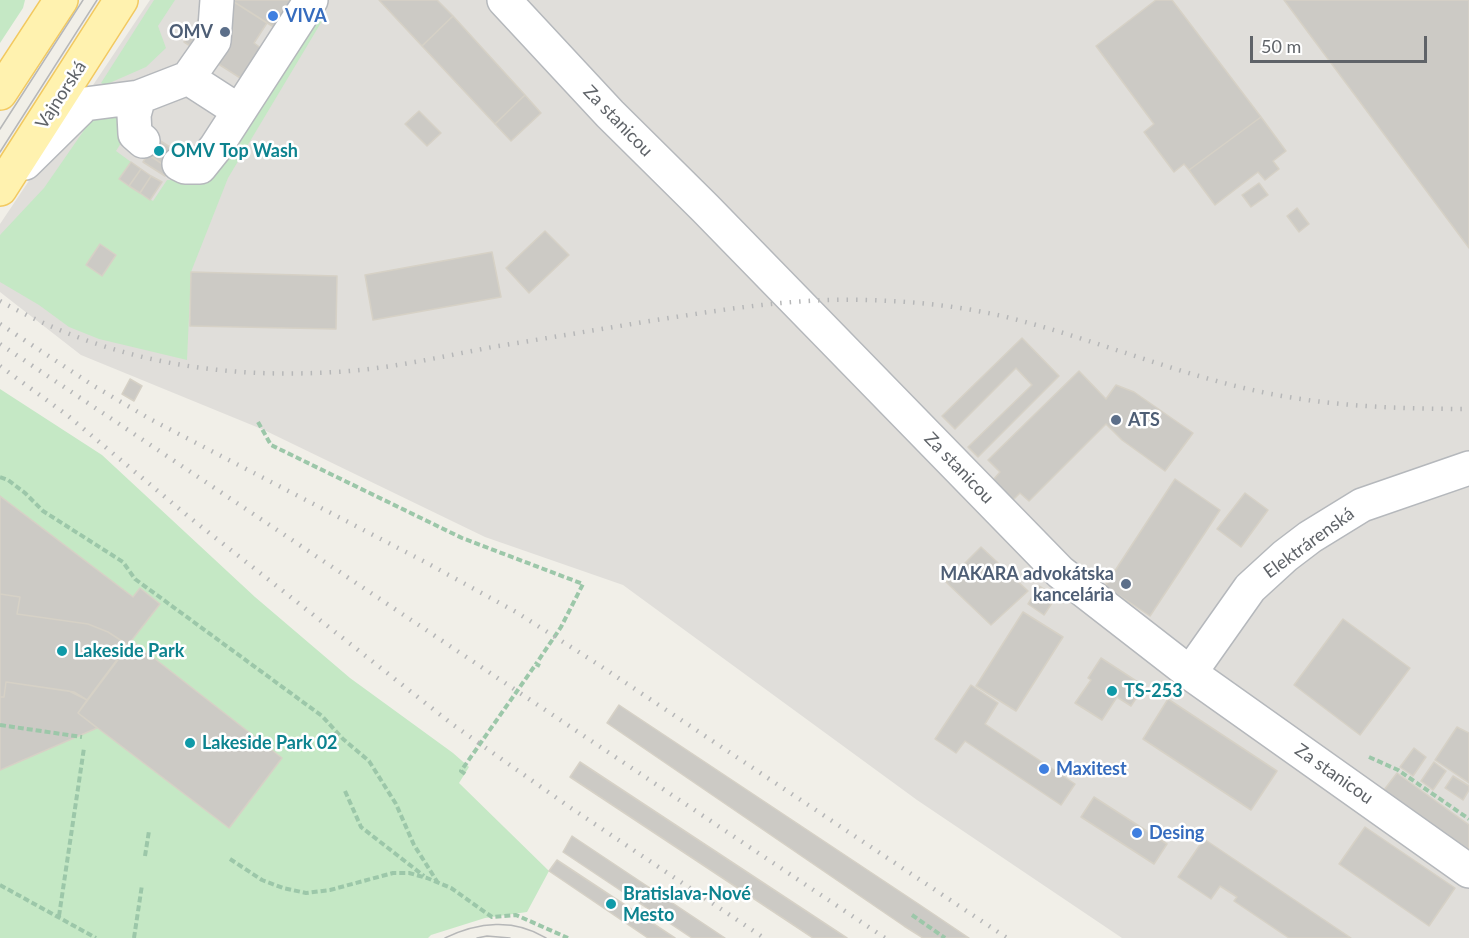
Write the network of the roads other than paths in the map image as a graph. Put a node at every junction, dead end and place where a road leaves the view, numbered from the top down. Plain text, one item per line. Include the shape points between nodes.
1 (61, 0) edge
2 (121, 0) edge
3 (217, 0) edge
4 (311, 0) edge
5 (504, 0) edge
6 (188, 78) junction
7 (0, 93) edge
8 (139, 97) junction
9 (239, 111) junction
10 (143, 141) dead end
11 (179, 164) dead end
12 (2, 186) edge
13 (1469, 468) edge
14 (1190, 673) junction
15 (1469, 871) edge

1 - 7 main road
2 - 12 main road, Vajnorská
3 - 6 street via 214,41
4 - 9 street
5 - 14 street, Za stanicou via 610,114 1060,572
6 - 8 street
6 - 9 street
8 - 10 street via 134,115 135,134
8 - 12 street via 84,104
9 - 11 street via 200,167
13 - 14 street, Elektrárenská via 1362,505 1310,537 1251,588
14 - 15 street, Za stanicou

